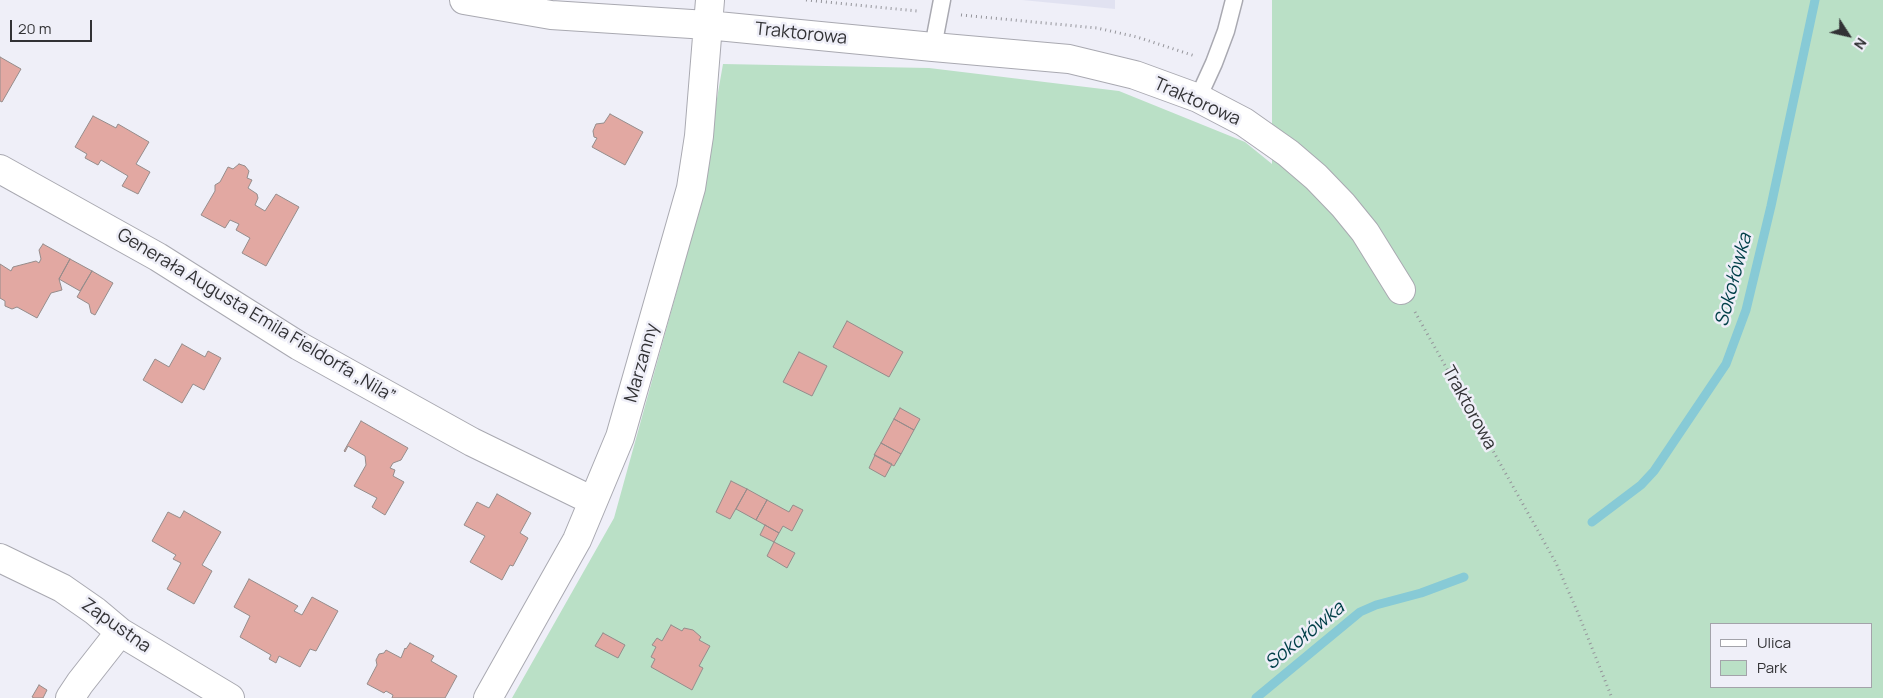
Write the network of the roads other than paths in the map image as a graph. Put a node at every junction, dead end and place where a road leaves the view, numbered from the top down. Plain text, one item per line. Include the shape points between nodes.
1 (464, 0) edge
2 (1234, 0) edge
3 (941, 6) edge
4 (709, 12) edge
5 (933, 48) junction
6 (1198, 98) junction
7 (0, 169) edge
8 (1401, 290) road end
9 (594, 501) junction
10 (0, 558) edge
11 (120, 632) junction
12 (70, 698) edge
13 (230, 698) edge
14 (488, 698) edge

1 - 4 street, Traktorowa via 551,15
2 - 6 lane via 1226,32
3 - 5 lane
4 - 5 street, Traktorowa
4 - 9 street, Marzanny via 699,136 691,188 620,437
5 - 6 street, Traktorowa via 1069,59 1135,75
6 - 8 street, Traktorowa via 1244,122 1316,177 1365,232
7 - 9 street, Generała Augusta Emila Fieldorfa „Nila” via 158,257 298,346 472,442
9 - 14 street, Marzanny via 577,540
10 - 11 street, Zapustna via 62,588
11 - 12 street
11 - 13 street, Zapustna

